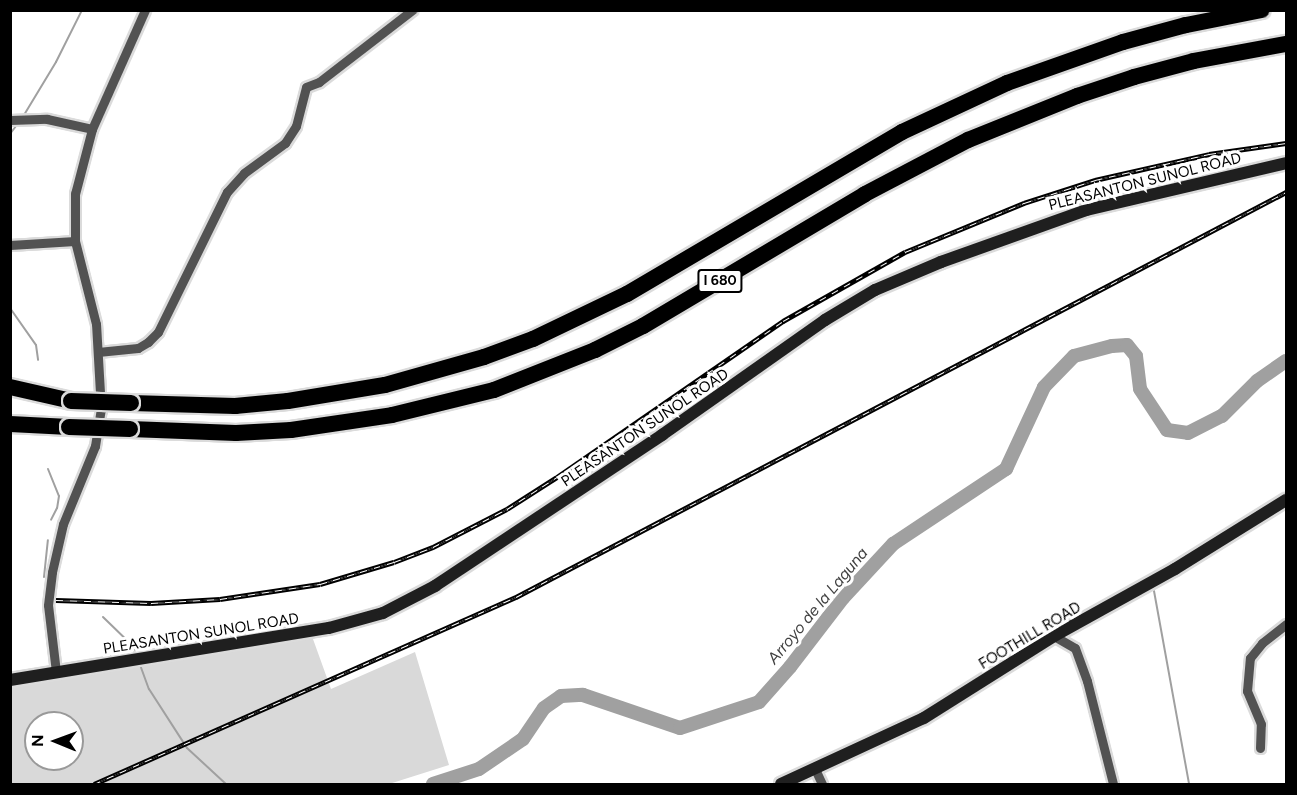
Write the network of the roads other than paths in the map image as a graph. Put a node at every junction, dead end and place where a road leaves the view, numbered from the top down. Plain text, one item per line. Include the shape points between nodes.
1 (145, 10) edge
2 (412, 10) edge
3 (1262, 10) edge
4 (1287, 44) edge
5 (10, 120) edge
6 (92, 129) junction
7 (1287, 163) edge
8 (75, 241) junction
9 (10, 245) edge
10 (98, 352) junction
11 (10, 387) edge
12 (10, 398) edge
13 (71, 401) junction
14 (10, 424) edge
15 (1287, 500) edge
16 (1287, 624) edge
17 (1054, 636) junction
18 (56, 672) junction
19 (10, 680) edge
20 (1260, 748) dead end
21 (816, 769) junction
22 (781, 784) edge
23 (822, 784) edge
24 (1113, 784) edge

1 - 6 street
2 - 10 street via 319,82 306,87 300,117 285,143 244,173 227,192 158,332 138,348
3 - 13 highway, I 680, bridge via 1123,42 996,88 902,132 627,294 571,322 484,357 385,386 288,401 235,405
4 - 14 highway, I 680, bridge via 1134,77 989,131 874,189 643,326 494,390 392,415 301,429 236,433
5 - 6 street via 66,121
6 - 8 street via 75,194
7 - 18 main road, PLEASANTON SUNOL ROAD via 1086,210 875,290 825,320 662,435 435,586 383,613 328,628
8 - 9 street
8 - 10 street via 92,300
10 - 18 street via 101,410 95,446 63,524 52,572 48,605
11 - 13 highway
12 - 13 highway, I 680
15 - 17 main road, FOOTHILL ROAD via 1175,569
16 - 20 street via 1250,658 1247,691 1261,724
17 - 21 main road, FOOTHILL ROAD via 924,718
17 - 24 street via 1076,648
18 - 19 main road, PLEASANTON SUNOL ROAD
21 - 22 main road, FOOTHILL ROAD
21 - 23 street

